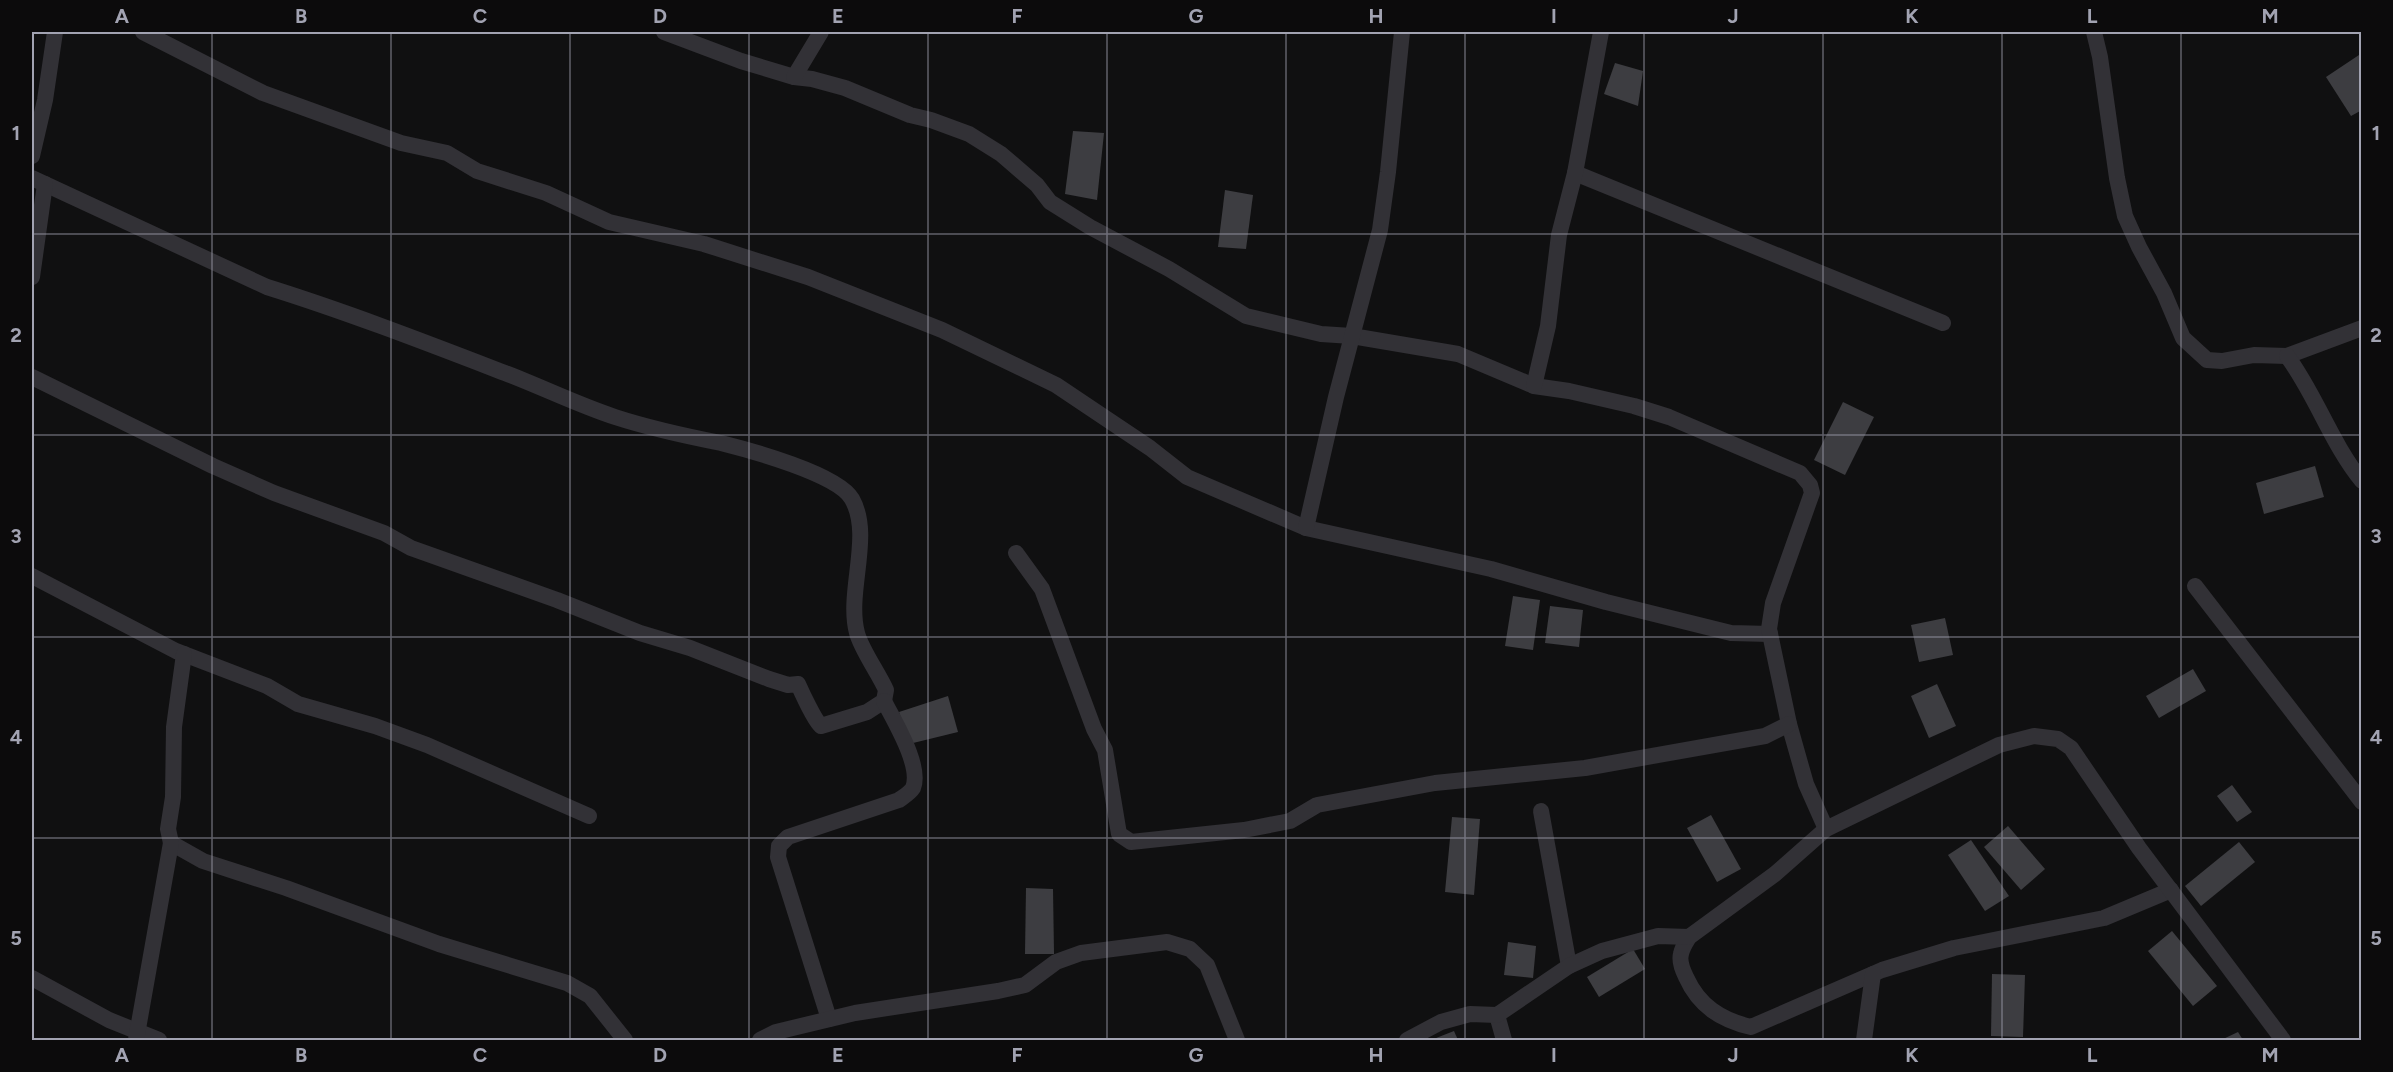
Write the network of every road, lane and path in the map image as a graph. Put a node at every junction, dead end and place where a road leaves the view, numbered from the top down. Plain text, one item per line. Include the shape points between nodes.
1 (55, 32) edge
2 (143, 32) edge
3 (664, 32) edge
4 (821, 32) edge
5 (1402, 32) edge
6 (1601, 32) edge
7 (2094, 32) edge
8 (794, 76) junction
9 (32, 156) edge
10 (1575, 173) junction
11 (38, 181) edge
12 (32, 277) edge
13 (1943, 323) dead end
14 (2361, 328) edge
15 (1352, 336) junction
16 (2288, 356) junction
17 (32, 377) edge
18 (1534, 386) junction
19 (2361, 481) edge
20 (1306, 528) junction
21 (1016, 553) dead end
22 (32, 576) edge
23 (2195, 586) dead end
24 (1770, 634) junction
25 (184, 654) junction
26 (884, 701) junction
27 (1790, 724) junction
28 (2361, 802) edge
29 (1541, 811) dead end
30 (589, 816) dead end
31 (1826, 829) junction
32 (171, 843) junction
33 (2171, 890) junction
34 (1689, 937) junction
35 (1569, 966) junction
36 (1873, 974) junction
37 (32, 978) edge
38 (1497, 1016) junction
39 (829, 1019) junction
40 (1753, 1034) edge
41 (136, 1036) edge
42 (159, 1041) edge
43 (625, 1041) edge
44 (760, 1041) edge
45 (1237, 1041) edge
46 (1407, 1041) edge
47 (1504, 1041) edge
48 (1864, 1041) edge
49 (2283, 1041) edge

1 - 9 street
2 - 20 street via 263,93 401,143 447,153 477,171 546,193 609,222 704,244 808,277 942,330 1056,385 1187,477
3 - 8 street
4 - 8 street
5 - 15 street via 1380,230
6 - 10 street
7 - 16 street via 2126,216 2183,338 2207,360
8 - 15 street via 845,88 969,134 1037,185 1050,202 1246,316 1321,334
10 - 13 street
10 - 18 street via 1559,235 1548,326
11 - 12 street
11 - 26 street via 267,287 506,373 613,417 742,448 836,484 852,499 859,516 857,634 886,690
14 - 16 street
15 - 18 street via 1458,354
15 - 20 street
16 - 19 street via 2341,453
17 - 26 street via 213,466 384,533 411,548 769,679 798,684 821,726 867,712
18 - 24 street via 1669,417 1800,473 1812,493 1773,603
20 - 24 street via 1491,569 1606,603 1731,633
21 - 27 street via 1042,589 1105,750 1119,834 1131,842 1244,830 1290,821 1317,805 1435,783 1585,768 1765,736
22 - 25 street
23 - 28 street
24 - 27 street
25 - 30 street via 267,686 298,704 427,745
25 - 32 street via 174,727 173,797 168,829
26 - 39 street via 912,760 912,791 899,800 788,837 779,846 778,857
27 - 31 street via 1806,784
29 - 35 street
31 - 33 street via 1999,745 2034,736 2058,739 2071,748
31 - 34 street via 1775,874
32 - 41 street
32 - 43 street via 203,861 439,944 567,983 590,996
33 - 36 street via 2104,918 1954,948
33 - 49 street
34 - 35 street via 1658,936 1602,951
34 - 40 street via 1680,956 1693,992 1707,1008
35 - 38 street
36 - 40 street
36 - 48 street
37 - 41 street
38 - 46 street via 1470,1014 1441,1022
38 - 47 street
39 - 44 street via 776,1032
39 - 45 street via 1025,985 1056,962 1081,953 1167,942 1190,950 1207,965
41 - 42 street

